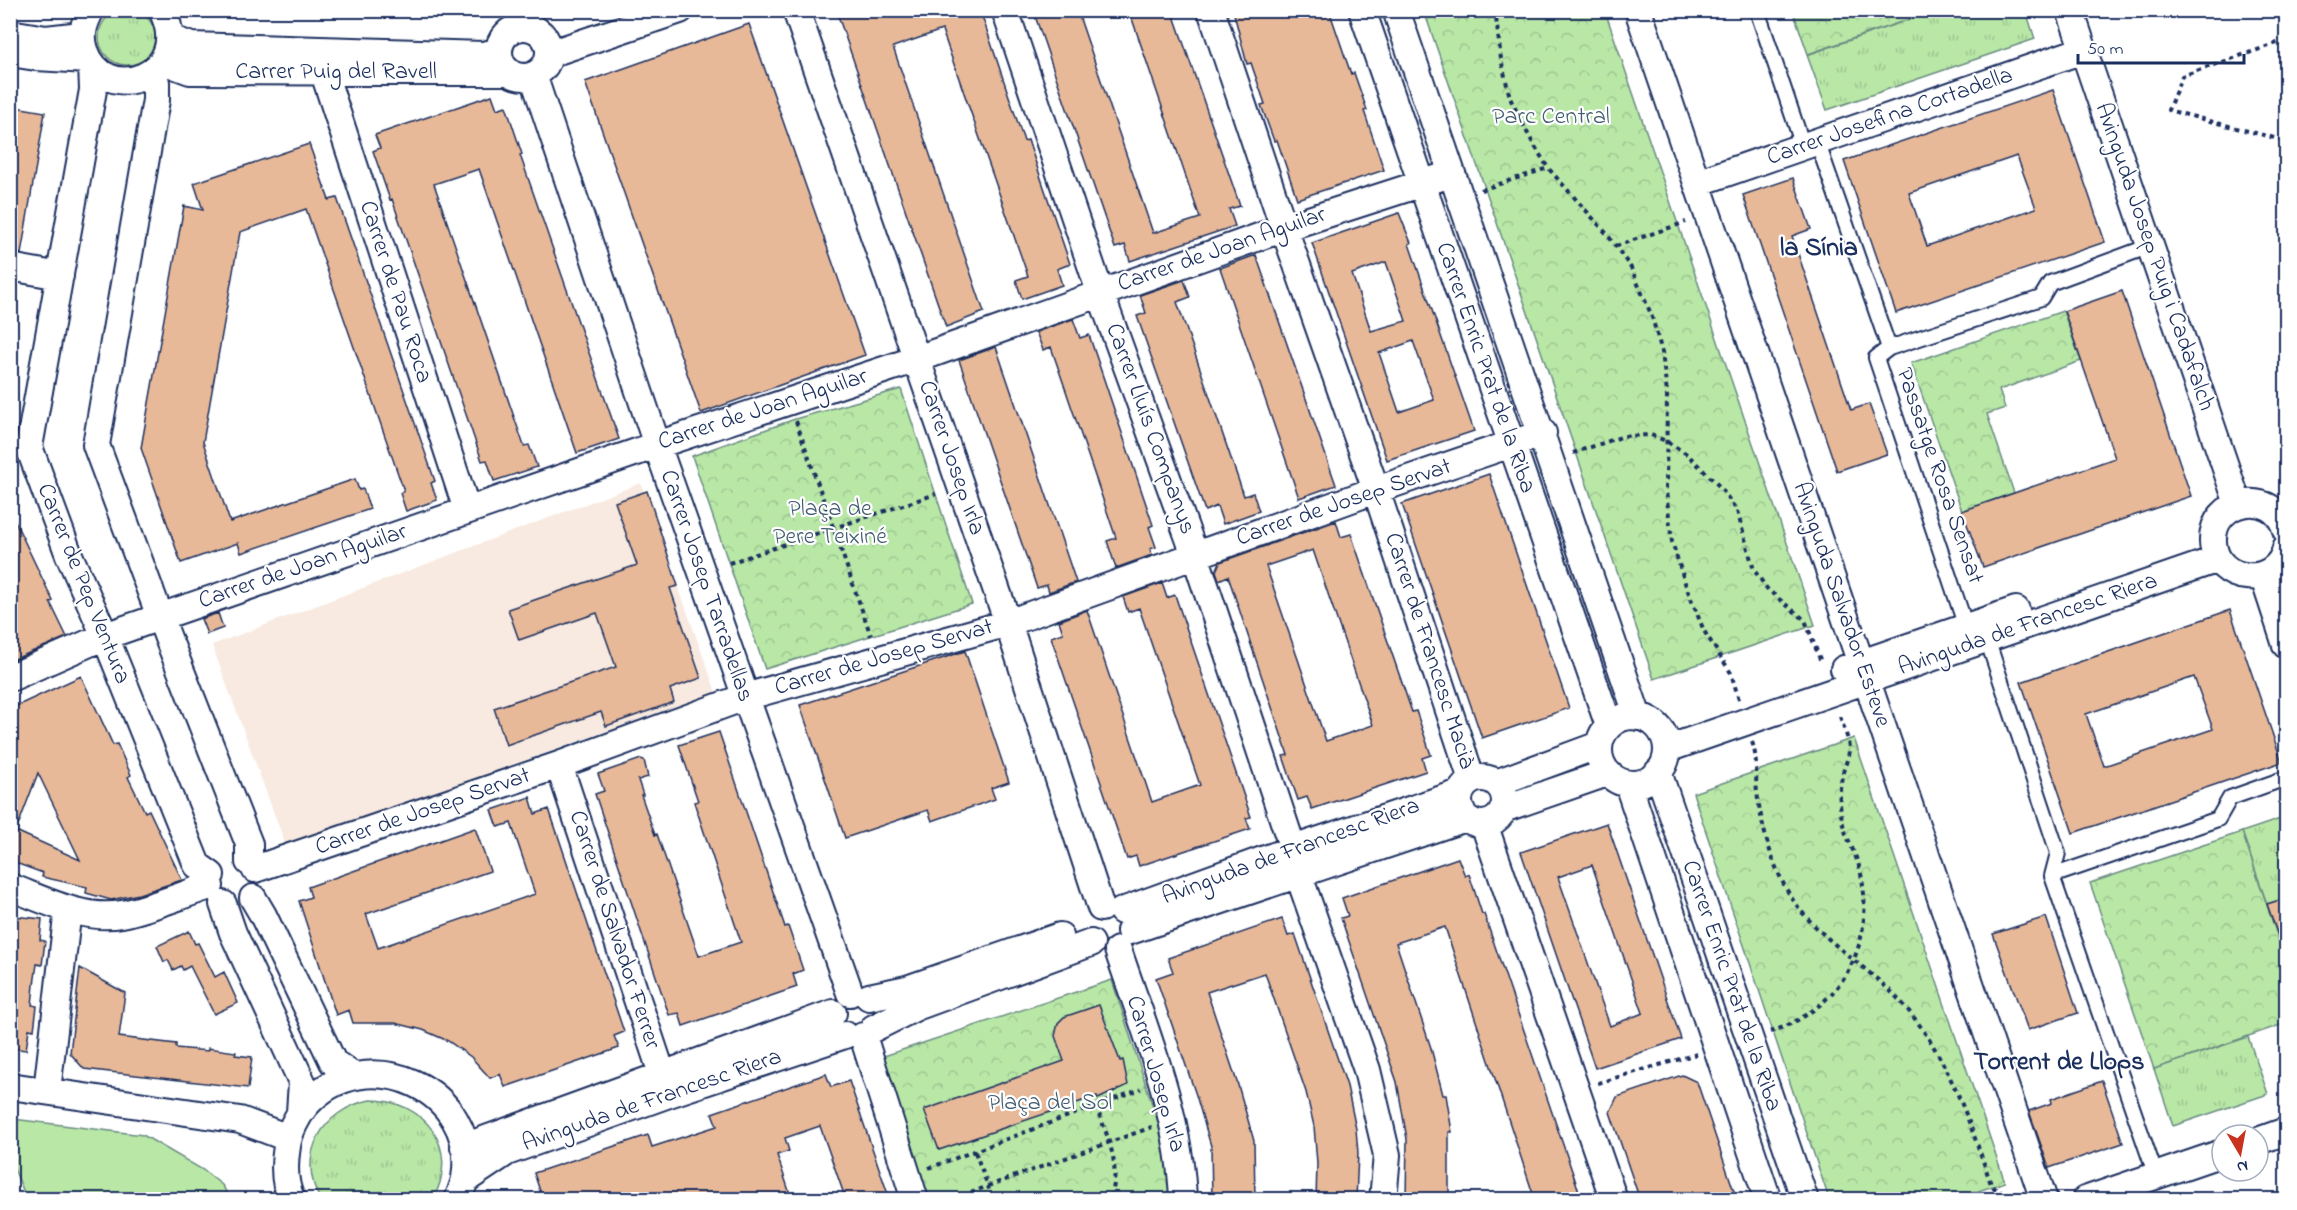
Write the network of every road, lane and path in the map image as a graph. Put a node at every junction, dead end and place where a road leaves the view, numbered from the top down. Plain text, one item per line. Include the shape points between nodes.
1 (91, 10) edge
2 (162, 10) edge
3 (625, 10) edge
4 (680, 10) edge
5 (796, 10) edge
6 (1005, 10) edge
7 (1211, 10) edge
8 (1362, 10) edge
9 (1396, 10) edge
10 (1495, 10) edge
11 (1638, 10) edge
12 (1757, 10) edge
13 (2070, 10) edge
14 (516, 19) edge
15 (10, 33) edge
16 (82, 35) junction
17 (2286, 40) edge
18 (546, 46) junction
19 (2083, 50) junction
20 (10, 53) edge
21 (162, 57) junction
22 (90, 62) junction
23 (514, 66) junction
24 (324, 73) junction
25 (2286, 141) edge
26 (1810, 144) junction
27 (1451, 174) junction
28 (1696, 183) junction
29 (1420, 184) junction
30 (1707, 216) junction
31 (1284, 228) junction
32 (1616, 246) junction
33 (2150, 246) junction
34 (10, 267) edge
35 (60, 276) junction
36 (1100, 292) junction
37 (1889, 348) junction
38 (917, 359) junction
39 (795, 419) dead end
40 (1543, 433) junction
41 (1511, 444) junction
42 (20, 445) edge
43 (657, 445) junction
44 (1376, 490) junction
45 (936, 494) dead end
46 (2238, 504) junction
47 (467, 510) junction
48 (833, 528) junction
49 (2286, 530) edge
50 (2286, 548) edge
51 (2215, 551) junction
52 (1195, 555) junction
53 (729, 563) dead end
54 (2263, 575) junction
55 (160, 616) junction
56 (1008, 623) junction
57 (1977, 633) junction
58 (105, 636) junction
59 (871, 636) dead end
60 (2286, 645) edge
61 (1864, 672) junction
62 (10, 678) edge
63 (745, 697) junction
64 (1743, 713) junction
65 (1638, 717) junction
66 (1604, 735) junction
67 (1662, 751) junction
68 (559, 765) junction
69 (1618, 778) junction
70 (2286, 778) edge
71 (1476, 785) junction
72 (1484, 817) junction
73 (1293, 849) junction
74 (252, 866) junction
75 (1298, 873) junction
76 (2052, 876) junction
77 (10, 887) edge
78 (215, 888) junction
79 (253, 898) junction
80 (68, 909) junction
81 (1108, 928) junction
82 (860, 995) junction
83 (854, 1028) junction
84 (1716, 1049) junction
85 (352, 1076) junction
86 (1162, 1082) junction
87 (666, 1085) junction
88 (10, 1086) edge
89 (1577, 1089) junction
90 (47, 1091) junction
91 (1096, 1106) junction
92 (300, 1112) junction
93 (1173, 1120) junction
94 (2286, 1131) edge
95 (2270, 1137) edge
96 (288, 1138) junction
97 (1109, 1141) junction
98 (465, 1147) junction
99 (975, 1152) junction
100 (2210, 1157) edge
101 (907, 1175) junction
102 (2156, 1176) junction
103 (988, 1186) junction
104 (461, 1190) edge
105 (2005, 1193) dead end
106 (1110, 1198) edge
107 (292, 1200) edge
108 (915, 1200) edge
109 (954, 1200) edge
110 (993, 1200) edge
111 (1116, 1200) edge
112 (1183, 1200) edge
113 (1383, 1200) edge
114 (1614, 1200) edge
115 (1768, 1200) edge
116 (1805, 1200) edge
117 (2044, 1200) edge
118 (2085, 1200) edge

1 - 16 street
2 - 21 street via 169,24
3 - 18 street
4 - 18 street
5 - 38 street, Carrer Josep Irla
6 - 36 street, Carrer Lluís Companys
7 - 31 street, Carrer de Francesc Macià
8 - 29 street, Carrer Enric Prat de la Riba
9 - 27 street, Carrer Enric Prat de la Riba
10 - 32 path via 1510,98 1530,138 1548,168
11 - 28 street, Avinguda Salvador Esteve
12 - 26 lane, Passatge Rosa Sensat
13 - 19 street, Avinguda Josep Puig i Cadafalch
14 - 18 street via 534,29
14 - 23 street via 505,36
15 - 16 street via 45,39
16 - 22 street, Carrer de Pep Ventura
17 - 25 path via 2182,76 2168,110
18 - 23 street via 545,66
19 - 26 street, Carrer Josefina Cortadella
19 - 33 street, Avinguda Josep Puig i Cadafalch
20 - 22 street
21 - 22 street via 133,80 114,79
21 - 23 street, Carrer Puig del Ravell via 191,46 484,55
21 - 24 street, Carrer Puig del Ravell via 190,71
21 - 55 street via 96,444
22 - 35 street, Carrer de Pep Ventura via 93,90
23 - 24 street, Carrer Puig del Ravell
23 - 43 street, Carrer Josep Tarradellas
24 - 47 street, Carrer de Pau Roca
26 - 28 street, Carrer Josefina Cortadella
26 - 37 lane, Passatge Rosa Sensat
27 - 29 street, Carrer de Joan Aguilar
27 - 40 street, Carrer Enric Prat de la Riba
28 - 30 street, Avinguda Salvador Esteve
29 - 31 street, Carrer de Joan Aguilar
29 - 41 street, Carrer Enric Prat de la Riba
30 - 32 path
30 - 61 street, Avinguda Salvador Esteve
31 - 36 street, Carrer de Joan Aguilar
31 - 44 street, Carrer de Francesc Macià
32 - 64 path via 1631,268 1651,314 1662,352 1667,393 1666,492 1672,542 1704,631 1731,673
33 - 37 lane via 2050,283 2041,298
33 - 46 street, Avinguda Josep Puig i Cadafalch
34 - 35 street
35 - 42 street, Carrer de Pep Ventura
36 - 38 street, Carrer de Joan Aguilar
36 - 52 street, Carrer Lluís Companys
37 - 57 lane, Passatge Rosa Sensat via 1876,358
38 - 43 street, Carrer de Joan Aguilar
38 - 56 street, Carrer Josep Irla
39 - 48 path
40 - 41 street, Carrer de Josep Servat
40 - 65 street, Carrer Enric Prat de la Riba
41 - 44 street, Carrer de Josep Servat
41 - 66 street, Carrer Enric Prat de la Riba
42 - 58 street, Carrer de Pep Ventura
43 - 47 street, Carrer de Joan Aguilar
43 - 63 street, Carrer Josep Tarradellas
44 - 52 street, Carrer de Josep Servat
44 - 71 street, Carrer de Francesc Macià
45 - 48 path
46 - 49 street via 2256,502 2269,507 2282,518
46 - 51 street via 2220,517 2214,529
47 - 55 street, Carrer de Joan Aguilar
48 - 53 path
48 - 59 path
50 - 54 street via 2280,563
51 - 54 street via 2223,566 2235,574 2251,578
51 - 57 street, Avinguda de Francesc Riera
52 - 56 street, Carrer de Josep Servat
52 - 73 street, Carrer Lluís Companys
54 - 60 street
55 - 58 street, Carrer de Joan Aguilar
55 - 74 street via 249,844
56 - 63 street, Carrer de Josep Servat
56 - 81 street, Carrer Josep Irla
57 - 61 street, Avinguda de Francesc Riera
57 - 76 lane, Passatge Rosa Sensat via 2058,853
58 - 62 street, Carrer de Joan Aguilar
58 - 78 street, Carrer de Pep Ventura via 196,865
61 - 64 street, Avinguda de Francesc Riera
61 - 117 street, Avinguda Salvador Esteve
63 - 68 street, Carrer de Josep Servat
63 - 82 street, Carrer Josep Tarradellas
64 - 67 street, Avinguda de Francesc Riera
64 - 105 path via 1756,754 1762,826 1776,866 1796,903 1902,1003 1926,1036 1964,1105 1992,1187
65 - 66 street via 1620,719
65 - 67 street via 1650,721
66 - 69 street via 1600,760
66 - 71 street, Avinguda de Francesc Riera
67 - 69 street via 1648,781
67 - 116 street, Carrer Enric Prat de la Riba
68 - 74 street, Carrer de Josep Servat
68 - 87 street, Carrer de Salvador Ferrer
69 - 72 street, Avinguda de Francesc Riera
69 - 84 street, Carrer Enric Prat de la Riba
70 - 76 lane via 2230,798 2218,819
71 - 72 street via 1458,805
71 - 72 street via 1503,792
71 - 73 street, Avinguda de Francesc Riera
72 - 75 street, Avinguda de Francesc Riera
72 - 89 street
73 - 81 street, Avinguda de Francesc Riera
74 - 78 street via 242,859 226,859 214,868
74 - 79 street via 259,883
75 - 81 street, Avinguda de Francesc Riera
75 - 113 street via 1367,1070 1387,1155
76 - 102 lane, Passatge Rosa Sensat
77 - 80 street
78 - 79 street via 239,906
78 - 80 street via 121,914
78 - 92 street, Carrer de Pep Ventura via 302,1082
79 - 85 street via 333,1062
80 - 90 street
81 - 82 street, Avinguda de Francesc Riera via 907,988
81 - 83 street, Avinguda de Francesc Riera via 916,1007
81 - 86 street, Carrer Josep Irla
82 - 83 street via 838,1000
82 - 83 street, Carrer Josep Tarradellas via 877,1008 878,1021
83 - 87 street, Avinguda de Francesc Riera
83 - 101 street
84 - 89 path
84 - 115 street, Carrer Enric Prat de la Riba
85 - 92 street via 333,1083
85 - 98 street via 382,1073 411,1080 436,1096 454,1119
86 - 91 path
86 - 93 street, Carrer Josep Irla
87 - 98 street, Avinguda de Francesc Riera
87 - 104 street, Avinguda de Francesc Riera via 507,1152
88 - 90 street
89 - 114 street
90 - 96 street via 240,1120
91 - 97 path
91 - 99 path
92 - 96 street
93 - 97 path
93 - 112 street, Carrer Josep Irla
94 - 95 street
96 - 107 street via 284,1166
97 - 103 path
97 - 106 path via 1116,1167
98 - 104 street
99 - 101 path
99 - 103 path
100 - 102 street
101 - 108 street
102 - 118 street
103 - 109 path
103 - 110 path
106 - 111 path

